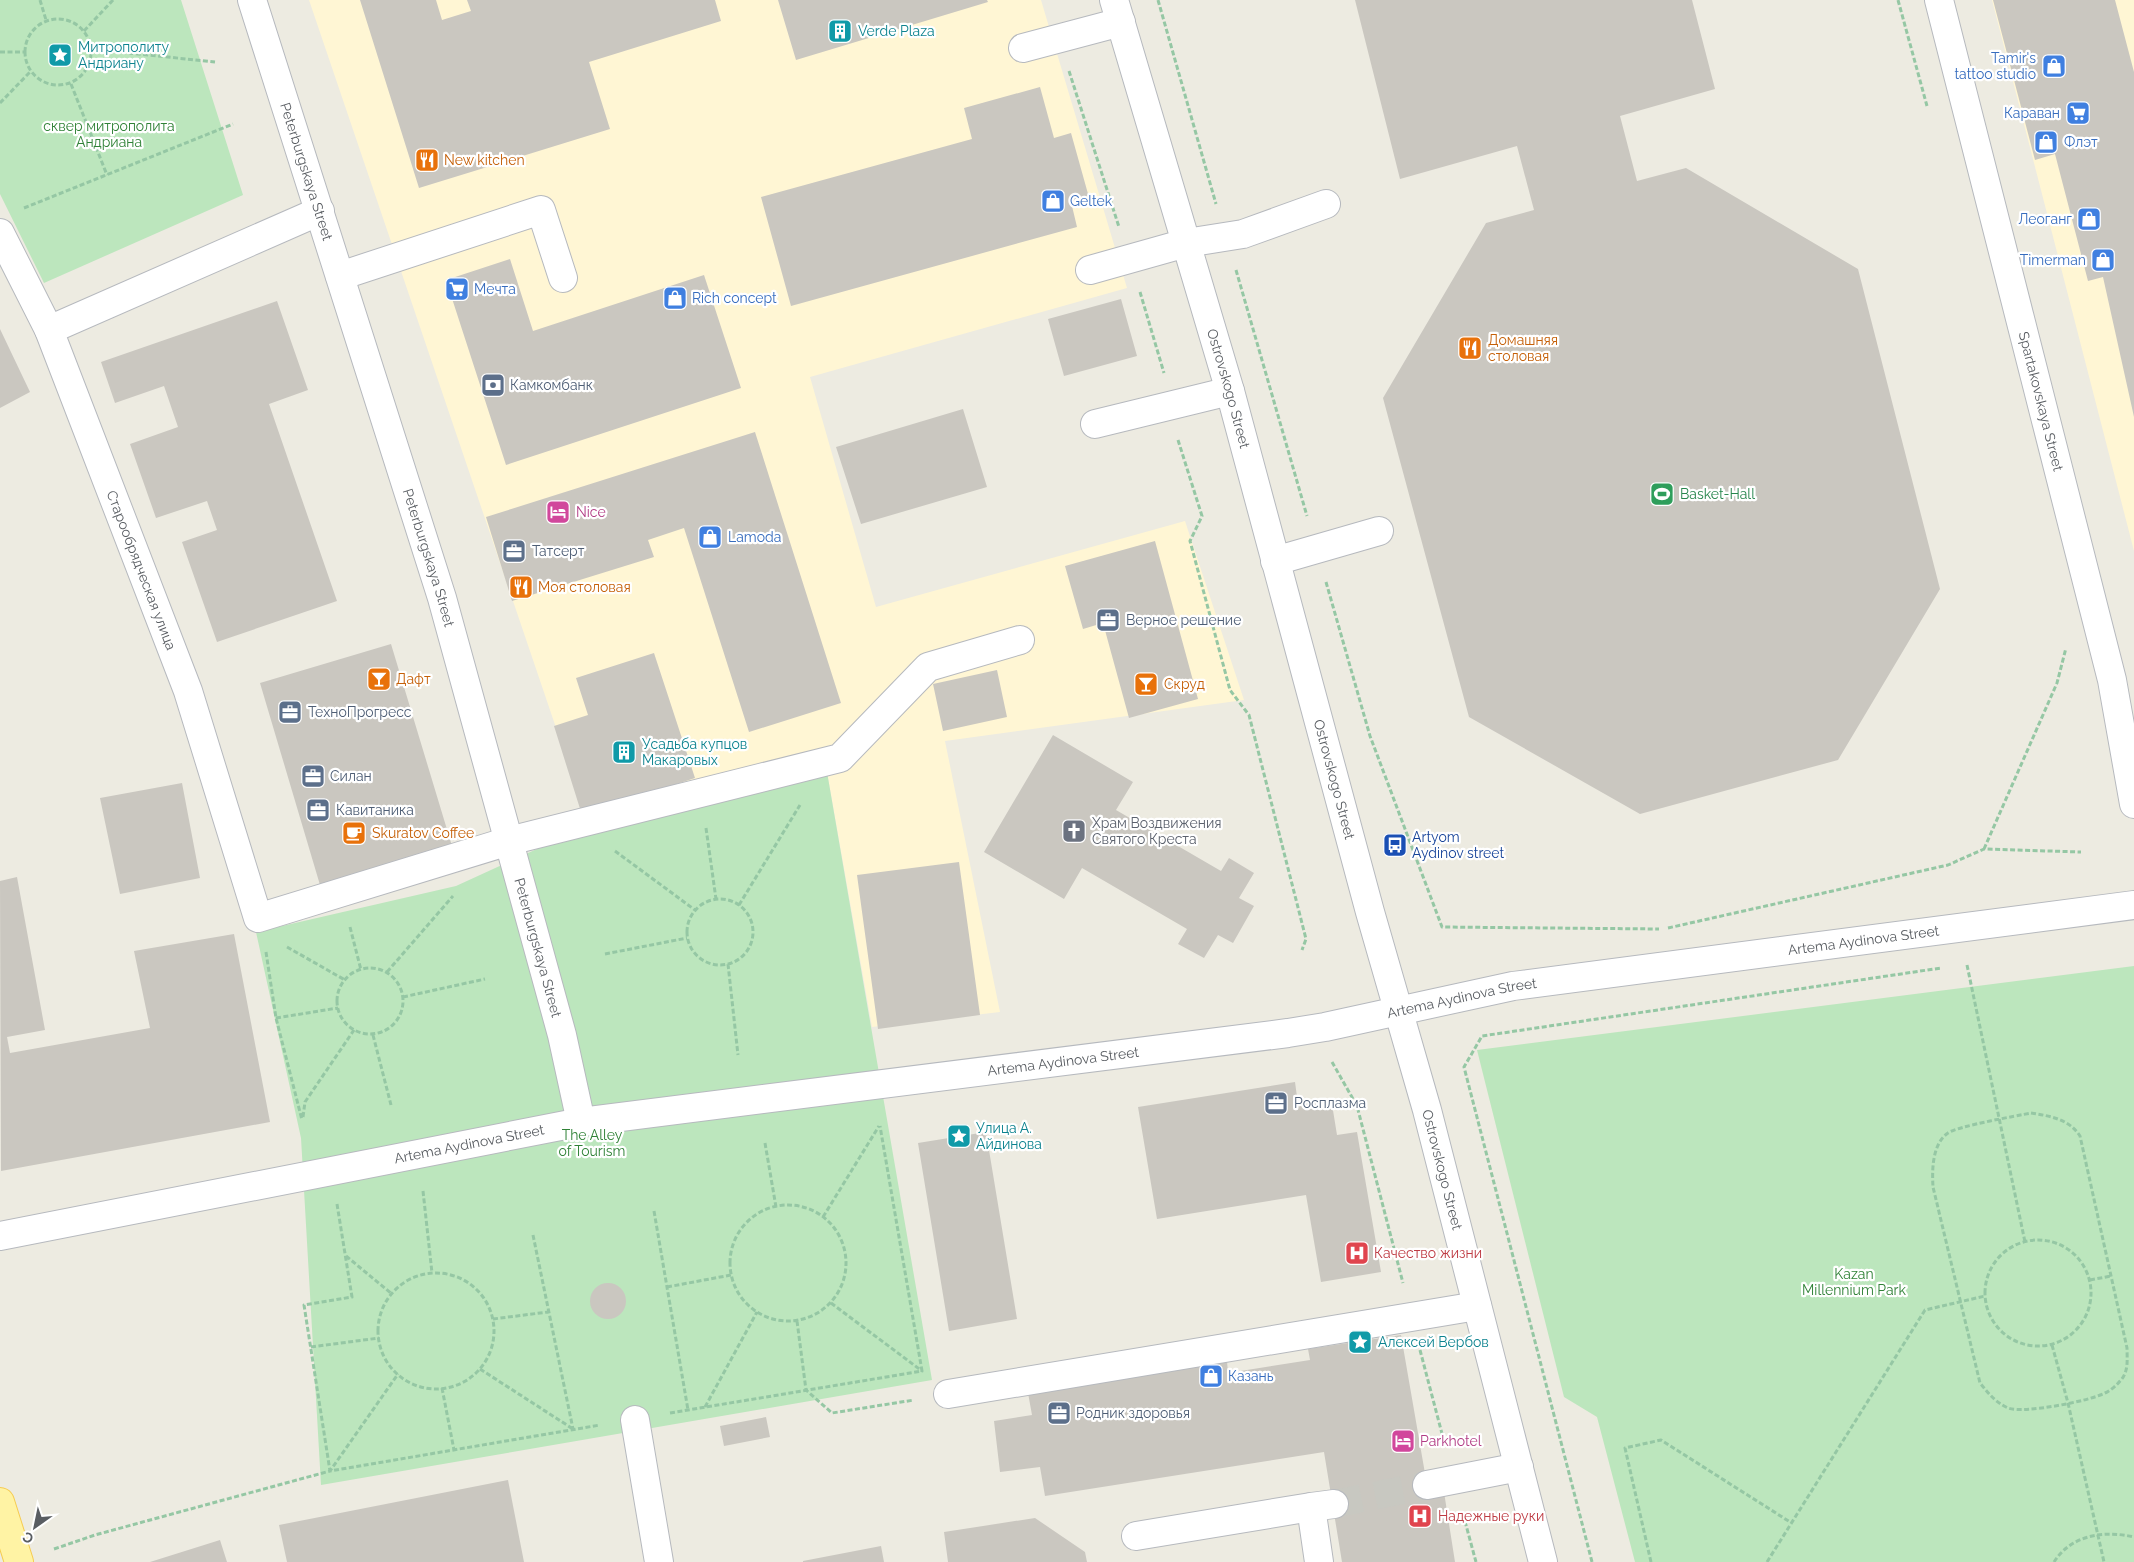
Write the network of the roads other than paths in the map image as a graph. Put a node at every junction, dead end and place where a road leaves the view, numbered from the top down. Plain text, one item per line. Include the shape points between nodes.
1 (252, 0) edge
2 (1939, 0) edge
3 (1118, 11) edge
4 (1023, 48) dead end
5 (1326, 204) dead end
6 (320, 212) junction
7 (0, 233) edge
8 (1186, 243) junction
9 (1090, 270) dead end
10 (340, 276) junction
11 (562, 278) dead end
12 (49, 330) junction
13 (1230, 391) junction
14 (1096, 424) dead end
15 (1379, 531) dead end
16 (1275, 561) junction
17 (1020, 640) dead end
18 (2123, 678) edge
19 (2134, 804) edge
20 (509, 841) junction
21 (2132, 898) edge
22 (1400, 1011) junction
23 (581, 1122) junction
24 (0, 1236) edge
25 (1477, 1306) junction
26 (948, 1394) road end
27 (635, 1420) road end
28 (1519, 1467) junction
29 (1427, 1485) tunnel mouth
30 (0, 1502) edge
31 (1136, 1536) dead end
32 (19, 1562) edge
33 (659, 1562) edge
34 (1319, 1562) edge
35 (1543, 1562) edge

1 - 6 street, Peterburgskaya Street
2 - 18 street, Spartakovskaya Street
3 - 4 street via 1059,38
3 - 8 street, Ostrovskogo Street
5 - 8 street via 1243,234
6 - 10 street, Peterburgskaya Street
6 - 12 street
7 - 12 street, Старообрядческая улица
8 - 9 street
8 - 13 street, Ostrovskogo Street
10 - 11 street via 541,210
10 - 20 street, Peterburgskaya Street via 442,598
12 - 20 street, Старообрядческая улица via 188,691 261,926 342,892
13 - 14 street
13 - 16 street, Ostrovskogo Street
15 - 16 street
16 - 22 street, Ostrovskogo Street
17 - 20 street via 928,667 840,758
18 - 19 street, Spartakovskaya Street
20 - 23 street, Peterburgskaya Street via 562,1035
21 - 22 street, Artema Aydinova Street via 1513,986
22 - 23 street, Artema Aydinova Street via 1288,1033
22 - 25 street, Ostrovskogo Street
23 - 24 street, Artema Aydinova Street
25 - 26 street
25 - 28 street, Ostrovskogo Street
27 - 33 street
28 - 29 street
28 - 35 street, Ostrovskogo Street
30 - 32 main road
31 - 34 street via 1322,1506

